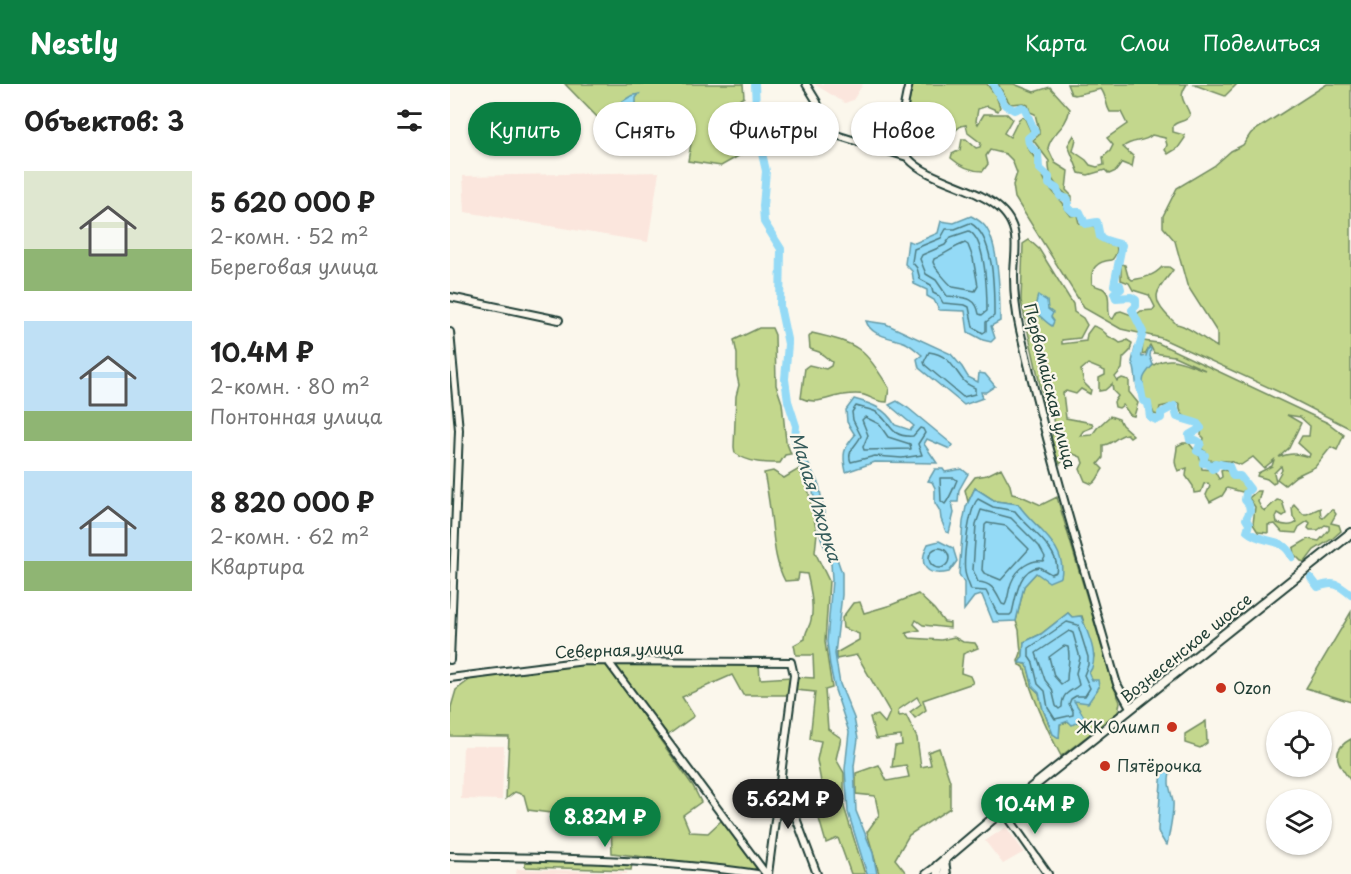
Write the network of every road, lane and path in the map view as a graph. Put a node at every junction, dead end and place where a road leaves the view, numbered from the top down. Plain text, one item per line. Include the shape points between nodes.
1 (806, 84) edge
2 (909, 84) edge
3 (907, 157) junction
4 (450, 297) edge
5 (559, 320) dead end
6 (450, 332) edge
7 (1351, 533) edge
8 (450, 660) edge
9 (607, 660) junction
10 (450, 678) edge
11 (1131, 709) junction
12 (781, 777) junction
13 (1003, 810) junction
14 (450, 856) edge
15 (940, 867) edge
16 (757, 874) edge
17 (767, 874) edge
18 (817, 874) edge
19 (926, 874) edge
20 (946, 874) edge
21 (1048, 874) edge

1 - 3 street, Первомайская улица via 832,134
2 - 3 street via 902,116
3 - 11 street, Первомайская улица via 918,167 988,199 1004,211 1012,225 1017,317 1046,438 1112,667
4 - 5 street
6 - 8 street via 459,430
7 - 11 main road, Вознесенское шоссе
9 - 10 street, Северная улица
9 - 12 street, Северная улица via 790,662 794,675
9 - 17 street
11 - 13 main road, Вознесенское шоссе
12 - 17 street
12 - 18 street
13 - 15 main road, Вознесенское шоссе
13 - 21 street
14 - 16 street via 667,862
15 - 19 street, Вознесенское шоссе
15 - 20 main road

